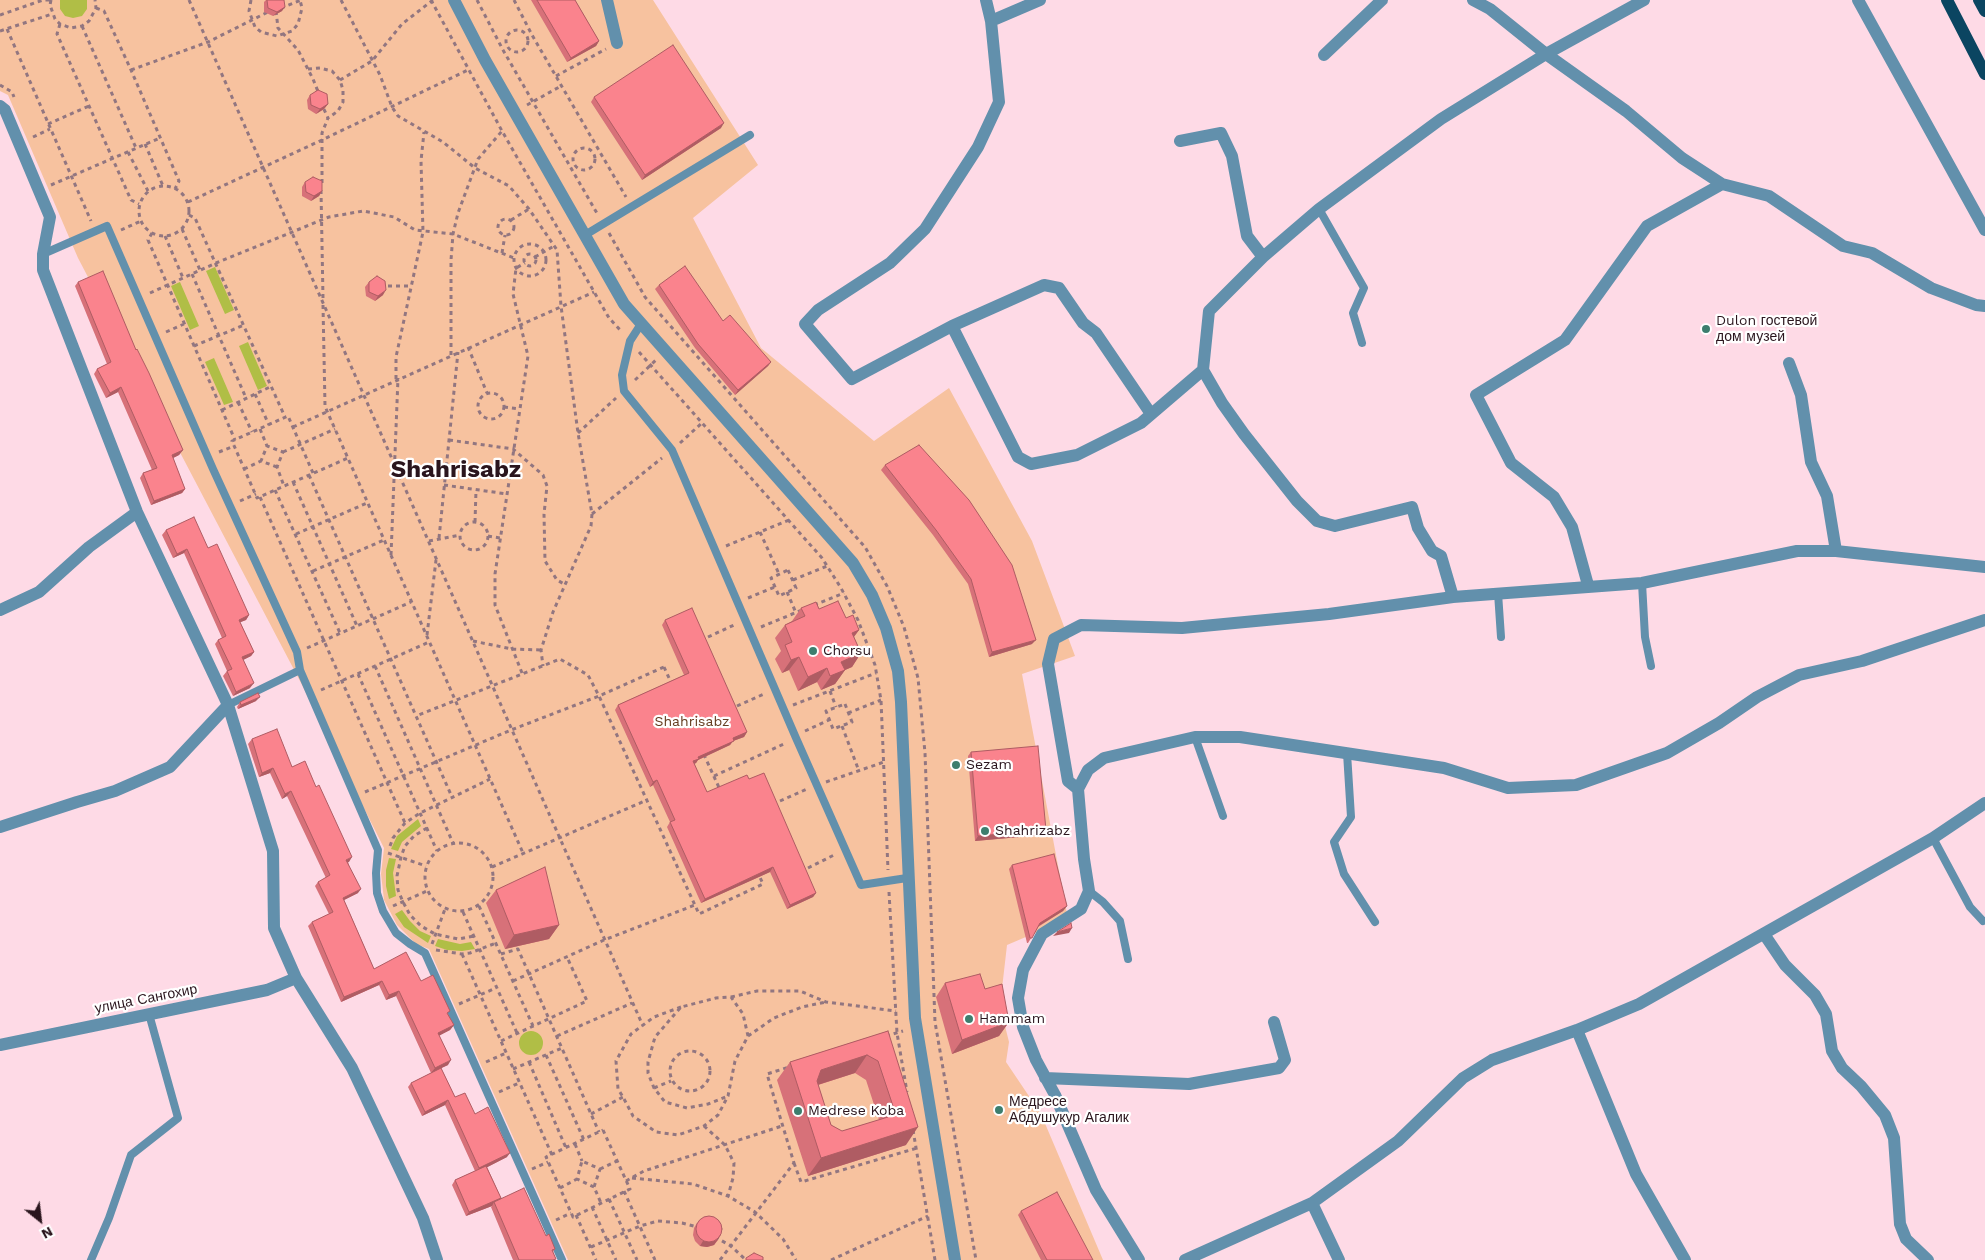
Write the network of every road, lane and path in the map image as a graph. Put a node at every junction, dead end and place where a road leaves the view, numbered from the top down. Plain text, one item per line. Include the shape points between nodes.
1 (51, 0) edge
2 (95, 0) edge
3 (189, 0) edge
4 (251, 0) edge
5 (301, 0) edge
6 (342, 0) edge
7 (433, 0) edge
8 (454, 0) edge
9 (477, 0) edge
10 (514, 0) edge
11 (607, 0) edge
12 (986, 0) edge
13 (1040, 0) edge
14 (1382, 0) edge
15 (1473, 0) edge
16 (1644, 0) edge
17 (1858, 0) edge
18 (1947, 0) edge
19 (1979, 0) edge
20 (96, 8) junction
21 (276, 10) junction
22 (1985, 11) edge
23 (0, 14) edge
24 (52, 14) junction
25 (250, 20) junction
26 (991, 21) junction
27 (60, 24) junction
28 (82, 26) junction
29 (6, 29) junction
30 (0, 31) edge
31 (284, 35) junction
32 (530, 36) junction
33 (208, 42) junction
34 (617, 43) joint
35 (508, 48) junction
36 (503, 50) junction
37 (1546, 54) junction
38 (1324, 55) dead end
39 (485, 60) junction
40 (372, 61) junction
41 (308, 69) junction
42 (131, 70) junction
43 (1985, 74) edge
44 (556, 76) junction
45 (340, 80) junction
46 (561, 86) junction
47 (533, 101) junction
48 (0, 106) edge
49 (89, 106) junction
50 (392, 107) junction
51 (516, 114) junction
52 (328, 118) junction
53 (48, 124) junction
54 (50, 130) junction
55 (502, 131) dead end
56 (424, 132) junction
57 (750, 135) dead end
58 (31, 138) dead end
59 (160, 138) junction
60 (322, 140) junction
61 (1180, 141) dead end
62 (145, 144) junction
63 (136, 148) junction
64 (128, 152) junction
65 (600, 152) junction
66 (595, 154) junction
67 (112, 158) junction
68 (263, 168) junction
69 (475, 168) junction
70 (71, 177) junction
71 (1722, 184) junction
72 (51, 185) dead end
73 (163, 186) junction
74 (175, 189) junction
75 (148, 191) junction
76 (188, 202) junction
77 (139, 204) junction
78 (632, 207) junction
79 (529, 209) junction
80 (1319, 210) junction
81 (189, 215) junction
82 (322, 220) junction
83 (511, 220) junction
84 (140, 221) junction
85 (603, 224) junction
86 (182, 229) junction
87 (1985, 230) edge
88 (95, 231) junction
89 (292, 232) junction
90 (423, 232) junction
91 (152, 233) junction
92 (453, 234) junction
93 (111, 235) junction
94 (505, 235) junction
95 (585, 235) junction
96 (165, 236) junction
97 (554, 246) junction
98 (544, 252) junction
99 (502, 253) junction
100 (43, 254) junction
101 (535, 257) junction
102 (1263, 257) junction
103 (514, 258) junction
104 (216, 263) junction
105 (524, 264) junction
106 (516, 268) junction
107 (200, 270) junction
108 (192, 274) junction
109 (184, 278) junction
110 (167, 285) junction
111 (388, 286) edge
112 (410, 286) junction
113 (594, 292) dead end
114 (139, 298) junction
115 (323, 302) junction
116 (561, 306) junction
117 (1985, 306) edge
118 (184, 324) junction
119 (520, 324) junction
120 (641, 324) junction
121 (244, 325) junction
122 (952, 326) junction
123 (219, 336) junction
124 (156, 337) junction
125 (1362, 343) dead end
126 (194, 346) junction
127 (468, 347) junction
128 (458, 352) junction
129 (451, 355) junction
130 (1790, 363) dead end
131 (1203, 370) junction
132 (397, 379) junction
133 (272, 386) junction
134 (487, 393) junction
135 (255, 394) junction
136 (364, 394) junction
137 (246, 398) junction
138 (238, 402) junction
139 (504, 407) junction
140 (222, 410) junction
141 (520, 410) junction
142 (327, 411) junction
143 (1151, 414) junction
144 (285, 417) junction
145 (269, 425) junction
146 (293, 427) junction
147 (260, 429) junction
148 (335, 429) junction
149 (252, 432) junction
150 (235, 440) junction
151 (448, 440) junction
152 (300, 444) junction
153 (267, 446) junction
154 (513, 449) junction
155 (283, 452) junction
156 (348, 458) junction
157 (261, 461) junction
158 (395, 466) junction
159 (277, 468) junction
160 (244, 469) junction
161 (311, 474) junction
162 (293, 482) junction
163 (444, 485) junction
164 (284, 486) junction
165 (276, 490) junction
166 (476, 490) junction
167 (507, 494) junction
168 (260, 496) junction
169 (367, 503) junction
170 (137, 512) junction
171 (329, 520) junction
172 (788, 520) dead end
173 (475, 522) junction
174 (313, 527) junction
175 (760, 532) junction
176 (296, 534) junction
177 (460, 535) junction
178 (488, 536) junction
179 (439, 538) junction
180 (500, 538) junction
181 (384, 540) junction
182 (429, 541) junction
183 (716, 550) junction
184 (1836, 552) junction
185 (391, 556) junction
186 (345, 557) junction
187 (436, 559) junction
188 (330, 564) junction
189 (827, 566) dead end
190 (1985, 567) edge
191 (313, 572) junction
192 (779, 574) junction
193 (793, 580) junction
194 (1642, 583) junction
195 (564, 584) junction
196 (1588, 585) junction
197 (775, 586) junction
198 (788, 592) junction
199 (844, 593) dead end
200 (1498, 593) junction
201 (1453, 596) junction
202 (411, 602) junction
203 (738, 602) junction
204 (812, 606) edge
205 (0, 610) edge
206 (804, 610) edge
207 (796, 613) junction
208 (373, 618) junction
209 (746, 620) junction
210 (1985, 620) edge
211 (357, 626) junction
212 (751, 632) junction
213 (340, 633) junction
214 (427, 637) junction
215 (708, 637) dead end
216 (1501, 637) dead end
217 (324, 640) junction
218 (473, 641) junction
219 (429, 642) junction
220 (512, 649) junction
221 (542, 650) junction
222 (297, 652) junction
223 (391, 659) junction
224 (375, 666) junction
225 (542, 666) junction
226 (1651, 666) dead end
227 (300, 670) junction
228 (876, 672) dead end
229 (522, 673) junction
230 (358, 674) junction
231 (342, 681) junction
232 (492, 684) junction
233 (775, 689) junction
234 (830, 691) junction
235 (311, 695) junction
236 (599, 696) junction
237 (455, 700) junction
238 (881, 700) dead end
239 (228, 705) junction
240 (737, 706) edge
241 (836, 707) junction
242 (784, 709) junction
243 (848, 713) junction
244 (416, 716) junction
245 (830, 720) junction
246 (842, 726) junction
247 (512, 730) junction
248 (1195, 736) junction
249 (795, 737) junction
250 (475, 745) junction
251 (1346, 753) junction
252 (437, 762) junction
253 (884, 762) dead end
254 (420, 769) junction
255 (859, 771) junction
256 (403, 775) junction
257 (714, 776) junction
258 (490, 779) junction
259 (387, 782) junction
260 (817, 785) junction
261 (1078, 789) junction
262 (355, 796) junction
263 (452, 797) junction
264 (647, 800) junction
265 (780, 801) dead end
266 (1985, 803) edge
267 (436, 805) junction
268 (420, 813) junction
269 (1223, 816) dead end
270 (406, 823) junction
271 (0, 828) edge
272 (427, 828) junction
273 (559, 838) junction
274 (1933, 838) junction
275 (453, 843) junction
276 (846, 850) junction
277 (437, 851) junction
278 (387, 853) junction
279 (523, 853) junction
280 (401, 857) junction
281 (386, 859) dead end
282 (426, 866) junction
283 (492, 867) junction
284 (808, 868) dead end
285 (907, 878) junction
286 (426, 891) junction
287 (1089, 891) junction
288 (403, 902) junction
289 (387, 903) dead end
290 (695, 905) junction
291 (478, 906) junction
292 (445, 909) junction
293 (463, 912) junction
294 (1983, 921) dead end
295 (1376, 922) dead end
296 (436, 934) junction
297 (1764, 934) junction
298 (474, 936) junction
299 (604, 940) junction
300 (496, 943) junction
301 (424, 944) dead end
302 (431, 947) junction
303 (480, 950) junction
304 (462, 954) junction
305 (501, 954) junction
306 (567, 957) junction
307 (1128, 959) dead end
308 (528, 973) junction
309 (296, 978) junction
310 (513, 981) junction
311 (496, 988) junction
312 (480, 995) junction
313 (731, 997) junction
314 (826, 1002) junction
315 (632, 1003) junction
316 (681, 1007) junction
317 (450, 1008) junction
318 (896, 1011) dead end
319 (149, 1014) junction
320 (549, 1019) junction
321 (935, 1022) junction
322 (1274, 1022) dead end
323 (533, 1026) junction
324 (643, 1026) junction
325 (916, 1026) junction
326 (1577, 1030) junction
327 (517, 1033) junction
328 (556, 1036) junction
329 (748, 1036) junction
330 (878, 1039) edge
331 (500, 1041) junction
332 (0, 1045) edge
333 (562, 1048) junction
334 (506, 1053) junction
335 (546, 1055) junction
336 (529, 1062) junction
337 (795, 1065) edge
338 (475, 1067) junction
339 (513, 1069) junction
340 (1045, 1078) junction
341 (671, 1081) junction
342 (519, 1083) junction
343 (654, 1088) junction
344 (728, 1096) junction
345 (489, 1097) junction
346 (623, 1097) junction
347 (591, 1114) junction
348 (704, 1126) junction
349 (782, 1126) junction
350 (599, 1132) junction
351 (584, 1140) junction
352 (957, 1141) junction
353 (575, 1144) junction
354 (725, 1145) junction
355 (936, 1145) junction
356 (566, 1148) junction
357 (552, 1155) junction
358 (582, 1161) junction
359 (617, 1161) junction
360 (794, 1163) junction
361 (600, 1169) junction
362 (632, 1178) junction
363 (577, 1179) junction
364 (626, 1180) junction
365 (594, 1187) junction
366 (560, 1188) junction
367 (624, 1192) junction
368 (728, 1196) junction
369 (609, 1199) junction
370 (601, 1203) junction
371 (1312, 1203) junction
372 (592, 1208) junction
373 (755, 1212) junction
374 (576, 1216) junction
375 (928, 1216) dead end
376 (640, 1226) junction
377 (704, 1230) edge
378 (624, 1232) junction
379 (710, 1234) edge
380 (607, 1239) junction
381 (731, 1246) junction
382 (590, 1247) junction
383 (91, 1260) edge
384 (437, 1260) edge
385 (562, 1260) edge
386 (596, 1260) edge
387 (616, 1260) edge
388 (637, 1260) edge
389 (655, 1260) edge
390 (720, 1260) edge
391 (746, 1260) edge
392 (796, 1260) edge
393 (831, 1260) edge
394 (955, 1260) edge
395 (976, 1260) edge
396 (1139, 1260) edge
397 (1185, 1260) edge
398 (1339, 1260) edge
399 (1685, 1260) edge
400 (1928, 1260) edge

1 - 23 path
1 - 24 path
2 - 20 path
3 - 33 path
4 - 25 path
5 - 21 path
5 - 31 path via 298,24
6 - 40 path
7 - 40 path via 402,24
8 - 39 street
9 - 36 path
10 - 32 path
11 - 34 street
12 - 26 street
13 - 26 street
14 - 38 street
15 - 37 street via 1490,9
16 - 37 street
17 - 87 street
18 - 43 main road
19 - 22 main road
20 - 28 path via 89,22
20 - 42 path via 104,11
21 - 25 path
21 - 31 path via 278,28
24 - 27 path
24 - 29 path
25 - 31 path via 268,36
25 - 33 path
26 - 122 street via 999,102 978,147 925,229 890,263 818,310 806,324 852,379
27 - 28 path via 71,28
27 - 49 path via 57,34
28 - 63 path
29 - 30 path
29 - 53 path
31 - 41 path via 298,50
32 - 35 path via 527,48 522,52
32 - 35 path via 518,30 512,31 506,42
32 - 44 path
33 - 42 path
33 - 68 path
34 - 44 path
35 - 36 path
36 - 39 path
36 - 47 path
37 - 71 street via 1626,111 1682,158
37 - 80 street via 1440,119
39 - 50 path
39 - 51 street
40 - 45 path
40 - 50 path
41 - 45 path via 332,72
41 - 52 path
42 - 59 path
44 - 46 path
45 - 52 path via 343,102 338,111
46 - 47 path
46 - 65 path
47 - 51 path
47 - 85 path
48 - 100 street via 5,110 50,217
49 - 53 path
49 - 67 path
50 - 56 path via 398,116
50 - 60 path
51 - 95 street
52 - 60 path
53 - 54 path
54 - 58 path
54 - 70 path
55 - 69 path via 478,159
56 - 69 path via 443,142
56 - 90 path via 420,161
57 - 78 lane
59 - 62 path
59 - 74 path via 179,180
60 - 68 path
60 - 82 path
61 - 102 street via 1221,133 1232,156 1247,236
62 - 63 path
62 - 73 path
63 - 64 path
64 - 67 path
64 - 75 path
65 - 66 path
65 - 78 path
66 - 66 path via 596,160 590,169 579,169 575,165 574,153 579,149 585,148
67 - 70 path
67 - 77 path via 131,200
68 - 76 path
68 - 89 path
69 - 79 path via 509,186
69 - 92 path
70 - 72 path
70 - 88 path
71 - 117 street via 1769,196 1843,246 1872,253 1931,288
71 - 196 street via 1647,226 1565,340 1476,395 1511,463 1554,497 1572,527
73 - 74 path
73 - 75 path
74 - 76 path
75 - 77 path
76 - 81 path
77 - 84 path
78 - 85 lane
79 - 83 path
79 - 97 path
80 - 102 street
80 - 125 lane via 1364,288 1353,313
81 - 86 path
81 - 104 path via 194,218
82 - 89 path
82 - 90 path via 363,211 394,218
82 - 115 path
83 - 94 path via 515,227 513,232
83 - 94 path via 504,219 498,226 499,232
84 - 91 path
84 - 93 path
85 - 95 lane
85 - 321 path via 645,297 865,547 888,586 904,627 918,678 925,752
86 - 96 path
86 - 107 path
88 - 93 lane via 107,226
88 - 100 lane
89 - 104 path
89 - 115 path
90 - 92 path
90 - 112 path
91 - 96 path
91 - 110 path via 148,240
92 - 99 path
92 - 129 path
93 - 114 lane
94 - 99 path
95 - 120 street via 624,304
96 - 109 path
97 - 98 path
97 - 116 path via 557,250
98 - 101 path
98 - 103 path via 534,244 527,244 516,252
98 - 106 path via 545,266 541,272 528,276
99 - 103 path
100 - 170 street via 43,270
101 - 105 path via 532,266
101 - 105 path via 532,254 525,256
102 - 131 street via 1210,311
103 - 106 path
104 - 107 path
104 - 121 path
105 - 106 path
106 - 119 path via 513,294
107 - 108 path
108 - 109 path
108 - 123 path
109 - 110 path
110 - 114 path
110 - 118 path
111 - 112 path
112 - 132 path via 396,357
113 - 116 path
114 - 124 lane
115 - 136 path
115 - 142 path
116 - 119 path
116 - 195 path via 592,514 591,526
118 - 124 path
118 - 126 path
119 - 127 path
119 - 141 path via 528,356
120 - 183 lane via 630,341 622,374 624,391 672,450
120 - 285 street via 853,563 872,595 886,628 898,671
121 - 123 path
121 - 133 path
122 - 143 street via 1044,285 1059,288 1083,323 1096,333
122 - 143 street via 1018,457 1031,464 1077,455 1141,423
123 - 126 path
123 - 137 path
124 - 222 lane
126 - 140 path
127 - 128 path
127 - 134 path
128 - 129 path
128 - 151 path
129 - 132 path
130 - 184 street via 1801,395 1811,462 1827,496
131 - 143 street
131 - 201 street via 1244,434 1317,521 1336,526 1412,507 1418,528 1432,551 1441,556
132 - 136 path
132 - 158 path
133 - 135 path
133 - 144 path
134 - 139 path via 500,395
134 - 139 path via 478,404 483,416 496,418
135 - 137 path
135 - 145 path
136 - 142 path
136 - 158 path
137 - 138 path
138 - 140 path
138 - 149 path
139 - 141 path
140 - 150 path
141 - 154 path
142 - 146 path
142 - 148 path
144 - 145 path
144 - 146 path via 288,416
145 - 147 path
146 - 152 path
147 - 149 path
147 - 153 path
148 - 152 path
148 - 156 path
149 - 150 path
150 - 160 path via 232,441
151 - 154 path
151 - 163 path
152 - 155 path
152 - 161 path
153 - 155 path
153 - 157 path
154 - 167 path
154 - 195 path via 543,475 547,486 545,561 557,580
155 - 159 path
156 - 161 path
156 - 169 path
157 - 159 path
157 - 160 path
158 - 182 path
158 - 185 path
159 - 164 path
160 - 168 path via 257,498
161 - 162 path
161 - 171 path
162 - 164 path
162 - 174 path
163 - 166 path
163 - 179 path
164 - 165 path
165 - 168 path
165 - 176 path
166 - 167 path
166 - 173 path
167 - 180 path
168 - 217 path
169 - 171 path
169 - 181 path
170 - 205 street via 39,592
170 - 239 street
171 - 174 path
171 - 186 path
172 - 175 path
173 - 177 path via 462,528
173 - 178 path via 484,526
174 - 176 path
174 - 188 path
175 - 183 path
175 - 192 path
176 - 191 path
177 - 178 path via 466,548 474,550 486,543
177 - 179 path
178 - 180 path
179 - 182 path
180 - 220 path via 495,605
181 - 185 path
181 - 186 path
182 - 187 path
183 - 203 lane
184 - 190 street
184 - 194 street via 1797,551
185 - 202 path
186 - 188 path
186 - 208 path
187 - 214 path
187 - 218 path
188 - 191 path
188 - 211 path
189 - 193 path
191 - 213 path
192 - 193 path via 788,570
192 - 197 path via 771,578
193 - 198 path via 796,588
194 - 196 street
194 - 226 lane via 1645,637
195 - 221 path
196 - 200 street
197 - 198 path via 779,596
197 - 203 path
198 - 207 path
199 - 204 path
200 - 201 street
200 - 216 lane
201 - 261 street via 1329,614 1182,628 1081,625 1054,639 1048,664 1068,781
202 - 208 path
202 - 214 path
203 - 209 lane
206 - 207 path
207 - 212 path
208 - 211 path
208 - 223 path
209 - 212 lane
209 - 215 path
210 - 251 street via 1862,661 1800,675 1757,697 1719,724 1667,753 1576,785 1508,788 1444,768
211 - 213 path
212 - 233 lane
213 - 217 path
214 - 219 path
217 - 222 path
217 - 231 path
218 - 220 path
218 - 232 path
219 - 223 path
219 - 237 path
220 - 221 path
220 - 229 path
221 - 225 path
222 - 227 lane
223 - 224 path
223 - 244 path
224 - 230 path
224 - 254 path
225 - 229 path
225 - 236 path via 560,659 588,675
227 - 235 lane
227 - 239 lane
228 - 234 path
229 - 232 path
230 - 231 path
230 - 256 path
231 - 235 path
231 - 259 path
232 - 237 path
232 - 247 path
233 - 240 path
233 - 242 lane
234 - 241 path
234 - 242 path
235 - 262 lane
236 - 247 path
236 - 257 path via 664,666
236 - 264 path
237 - 244 path
237 - 250 path
238 - 243 path
239 - 271 street via 170,767 115,791
239 - 309 street via 273,851 274,928
241 - 243 path via 845,704
241 - 245 path via 826,711
242 - 249 lane
243 - 246 path via 852,722
244 - 252 path
245 - 246 path via 833,729
245 - 249 path
246 - 255 path
247 - 250 path
247 - 273 path
248 - 251 street via 1240,737
248 - 261 street via 1104,758 1088,770
248 - 269 lane
249 - 257 path
249 - 260 lane
250 - 252 path
250 - 258 path
251 - 295 lane via 1352,817 1334,842 1344,874
252 - 254 path
252 - 263 path
253 - 255 path
254 - 256 path
254 - 267 path
255 - 260 path
256 - 259 path
256 - 268 path
257 - 290 path via 763,884 698,914
258 - 263 path
258 - 279 path
259 - 262 path
259 - 270 path
260 - 265 path
260 - 276 lane
261 - 287 street
262 - 317 lane via 378,850 377,893 383,911 396,933 426,953
263 - 267 path
264 - 273 path
264 - 290 path
266 - 274 street
267 - 268 path
267 - 275 path
268 - 270 path
268 - 272 path
270 - 278 path via 393,838
272 - 277 path
272 - 280 path via 405,846
273 - 279 path
273 - 299 path
274 - 294 lane via 1970,907
274 - 297 street
275 - 277 path
275 - 283 path via 477,848
276 - 284 path
276 - 285 lane via 861,885
277 - 282 path
278 - 280 path
278 - 281 path
279 - 283 path
280 - 282 path
280 - 288 path via 397,876
282 - 286 path
283 - 291 path via 492,888
285 - 325 street
286 - 288 path
286 - 292 path
287 - 307 lane via 1120,921
287 - 340 street via 1081,909 1042,934 1023,970 1018,998 1022,1027
288 - 289 path via 389,908
288 - 296 path via 410,915
290 - 299 path
291 - 293 path
291 - 300 path
292 - 293 path
292 - 296 path
293 - 298 path
296 - 298 path via 458,939
296 - 302 path
297 - 326 street via 1639,1004
297 - 400 street via 1785,964 1815,995 1826,1014 1832,1051 1842,1068 1885,1115 1894,1138 1900,1224 1906,1239
298 - 303 path
299 - 306 path
299 - 315 path
300 - 303 path
300 - 305 path
301 - 302 path
302 - 304 path
303 - 304 path
303 - 311 path
304 - 312 path
305 - 308 path via 518,949
305 - 310 path
306 - 308 path
306 - 320 path via 587,1001
308 - 310 path
308 - 320 path
309 - 319 street, улица Сангохир via 267,990
309 - 384 street via 352,1068 423,1218
310 - 323 path
311 - 312 path
311 - 327 path
312 - 317 path
312 - 331 path
313 - 314 path via 757,991 800,991
313 - 316 path
313 - 329 path via 743,1014
314 - 318 path
314 - 329 path via 802,1006 774,1018
315 - 324 path
315 - 328 path
316 - 324 path via 654,1017
316 - 343 path via 655,1037 648,1062
317 - 338 lane
319 - 332 street, улица Сангохир
319 - 383 lane via 178,1118 131,1155
320 - 323 path
320 - 328 path
321 - 325 path
321 - 352 path
322 - 340 street via 1285,1060 1279,1068 1189,1084
323 - 327 path
324 - 346 path via 631,1034 616,1061 618,1089
325 - 330 path
325 - 355 street
326 - 371 street via 1492,1060 1463,1078 1398,1141
326 - 399 street via 1636,1174
327 - 331 path
328 - 333 path
329 - 344 path via 735,1061
331 - 334 path
333 - 335 path
333 - 347 path
334 - 338 path
334 - 339 path
335 - 336 path
335 - 351 path
336 - 339 path
336 - 356 path
337 - 349 path via 767,1074
338 - 345 lane
339 - 342 path
340 - 396 street via 1096,1190
341 - 341 path via 681,1090 694,1092 705,1085 710,1074 708,1061 699,1052 686,1050 675,1056 669,1068
341 - 343 path
342 - 345 path
342 - 357 path
343 - 344 path via 665,1102 686,1108
344 - 348 path via 718,1115
345 - 385 lane
346 - 347 path
346 - 348 path via 633,1116 656,1132 678,1135
347 - 350 path
348 - 354 path
349 - 354 path
349 - 360 path
350 - 351 path
350 - 359 path via 603,1130
351 - 353 path
352 - 355 path
352 - 395 path
353 - 356 path
353 - 358 path
354 - 362 path via 644,1171
354 - 368 path via 734,1163
355 - 360 path via 801,1182
355 - 394 street
356 - 357 path
357 - 366 path via 546,1157
358 - 361 path
358 - 363 path
359 - 361 path
359 - 364 path
360 - 373 path
361 - 365 path
362 - 364 path
362 - 368 path via 693,1184
363 - 365 path
363 - 366 path
364 - 367 path via 630,1189
365 - 370 path
366 - 374 path via 573,1217
367 - 369 path
367 - 376 path
368 - 373 path
369 - 370 path
369 - 378 path
370 - 372 path
371 - 397 street
371 - 398 street
372 - 374 path
372 - 380 path
373 - 381 path
373 - 392 path via 783,1239
374 - 382 path
375 - 393 path
376 - 377 path via 658,1221 682,1223
376 - 378 path
376 - 389 path
378 - 380 path
378 - 388 path
379 - 381 path
380 - 382 path
380 - 387 path
381 - 390 path
381 - 391 path
382 - 386 path

